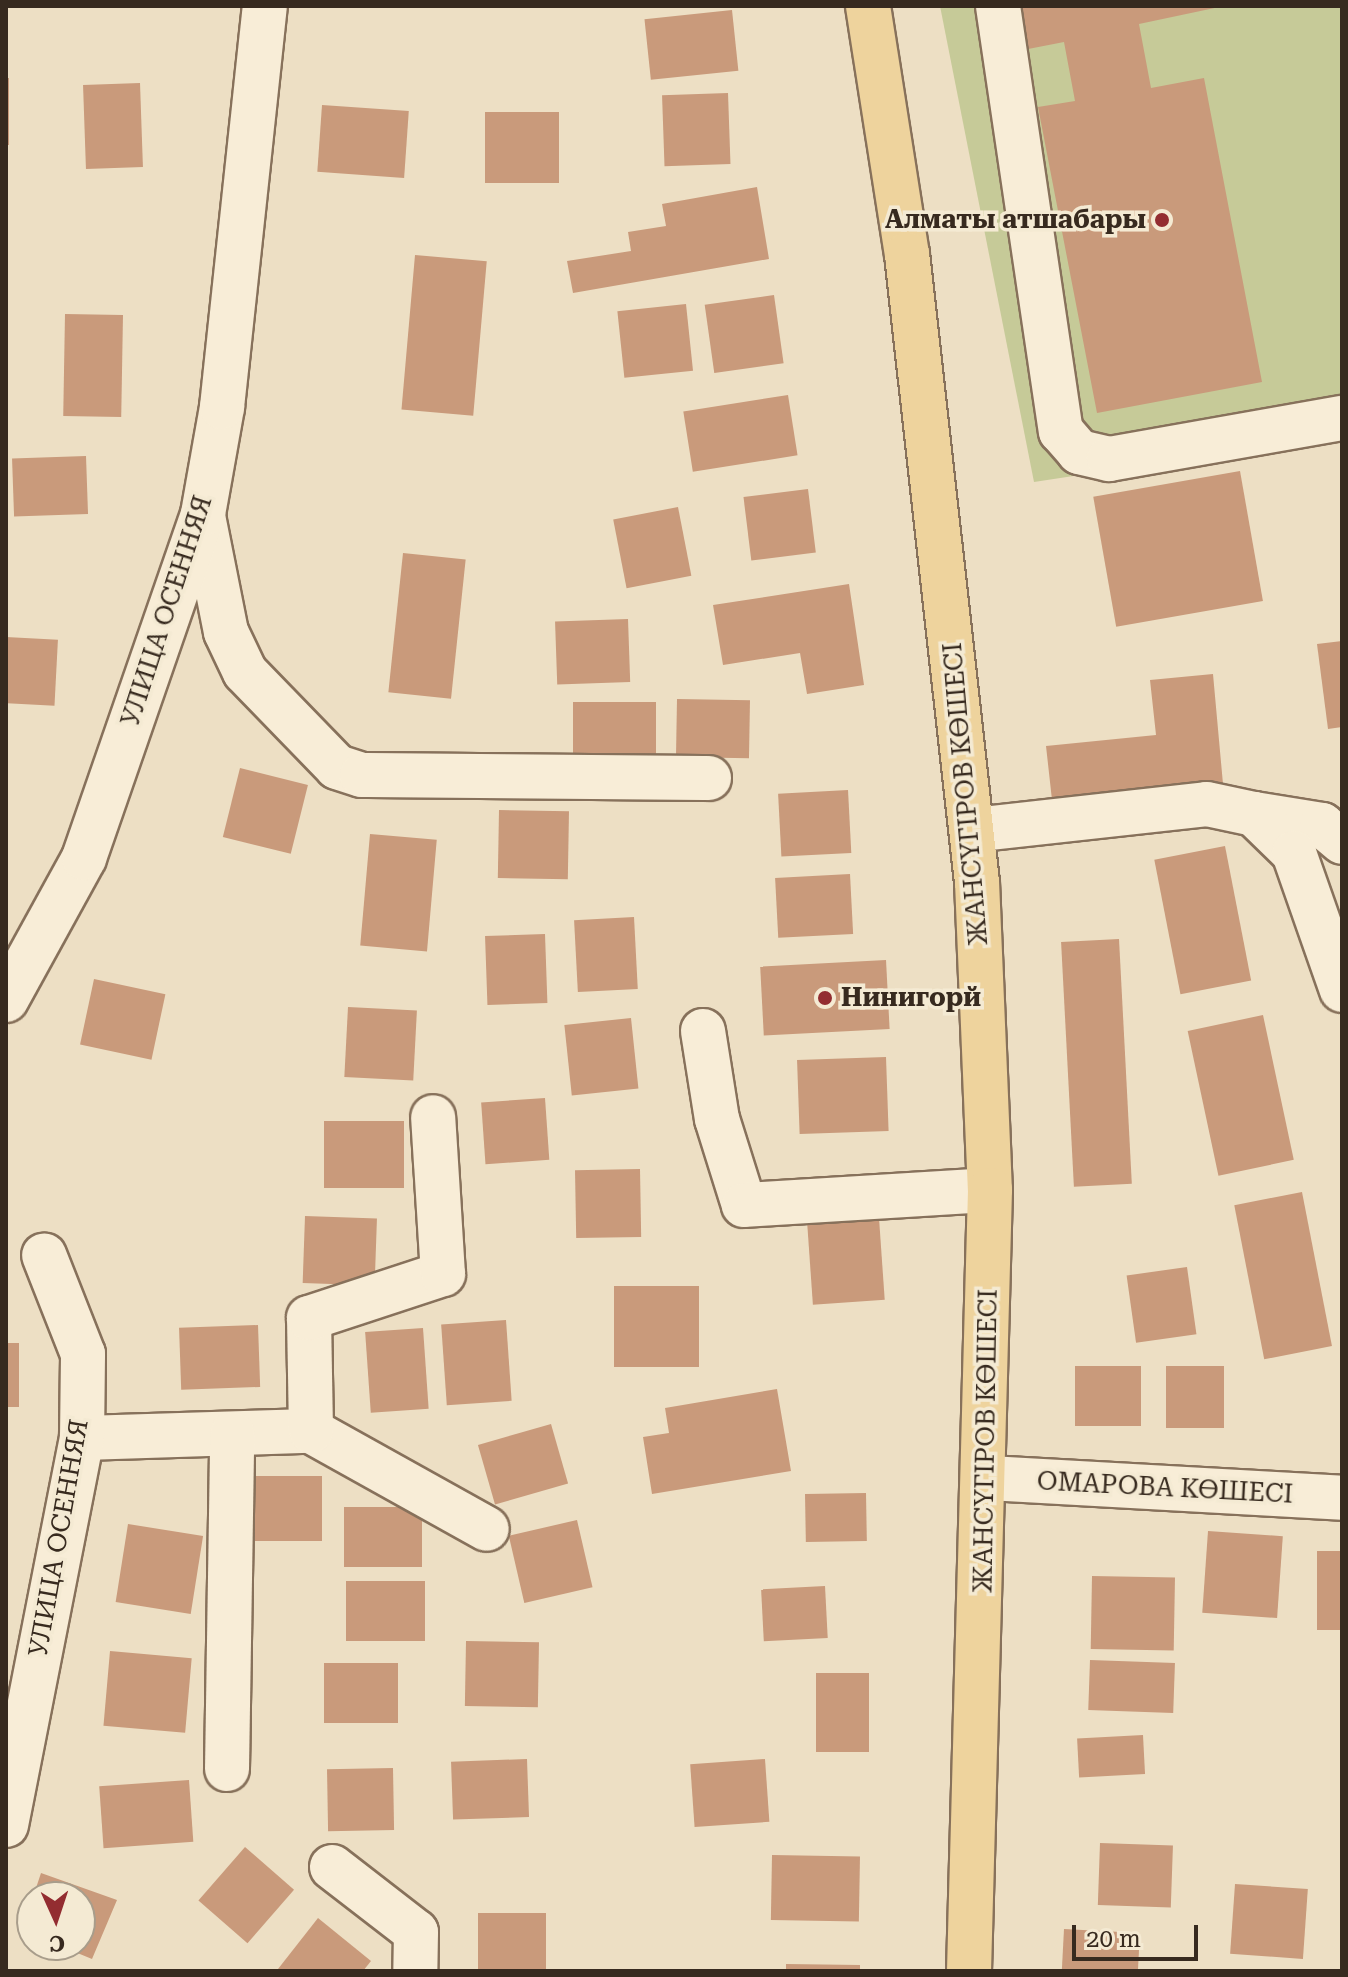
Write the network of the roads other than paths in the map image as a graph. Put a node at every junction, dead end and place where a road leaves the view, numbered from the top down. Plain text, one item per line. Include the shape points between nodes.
1 (237, 6) edge
2 (281, 6) edge
3 (868, 6) edge
4 (998, 6) edge
5 (265, 7) edge
6 (1342, 418) edge
7 (203, 514) junction
8 (709, 778) dead end
9 (1254, 814) junction
10 (973, 830) junction
11 (1342, 842) edge
12 (1342, 990) edge
13 (6, 1000) edge
14 (703, 1031) dead end
15 (433, 1117) dead end
16 (990, 1190) junction
17 (44, 1255) dead end
18 (311, 1431) junction
19 (232, 1434) junction
20 (82, 1438) junction
21 (988, 1478) junction
22 (1342, 1498) edge
23 (487, 1529) dead end
24 (227, 1769) dead end
25 (6, 1825) edge
26 (332, 1867) dead end
27 (415, 1971) edge
28 (969, 1971) edge

1 - 5 street
2 - 5 street
3 - 10 main road, ЖАНСҮГІРОВ КӨШЕСІ via 907,254
4 - 6 street via 1061,431 1079,452 1109,459
5 - 7 street, УЛИЦА ОСЕННЯЯ via 222,407
7 - 8 street via 226,632 245,672 337,767 362,775
7 - 13 street, УЛИЦА ОСЕННЯЯ via 84,858
9 - 10 street via 1207,804
9 - 11 street via 1322,825
9 - 12 street via 1294,853
10 - 16 main road, ЖАНСҮГІРОВ КӨШЕСІ
14 - 16 street via 717,1119 744,1205
15 - 18 street via 443,1274 309,1318
16 - 21 main road, ЖАНСҮГІРОВ КӨШЕСІ
17 - 20 street, УЛИЦА ОСЕННЯЯ via 83,1354
18 - 19 street
18 - 23 street
19 - 20 street
19 - 24 street
20 - 25 street, УЛИЦА ОСЕННЯЯ
21 - 22 street, ОМАРОВА КӨШЕСІ
21 - 28 main road, ЖАНСҮГІРОВ КӨШЕСІ
26 - 27 street via 416,1932

